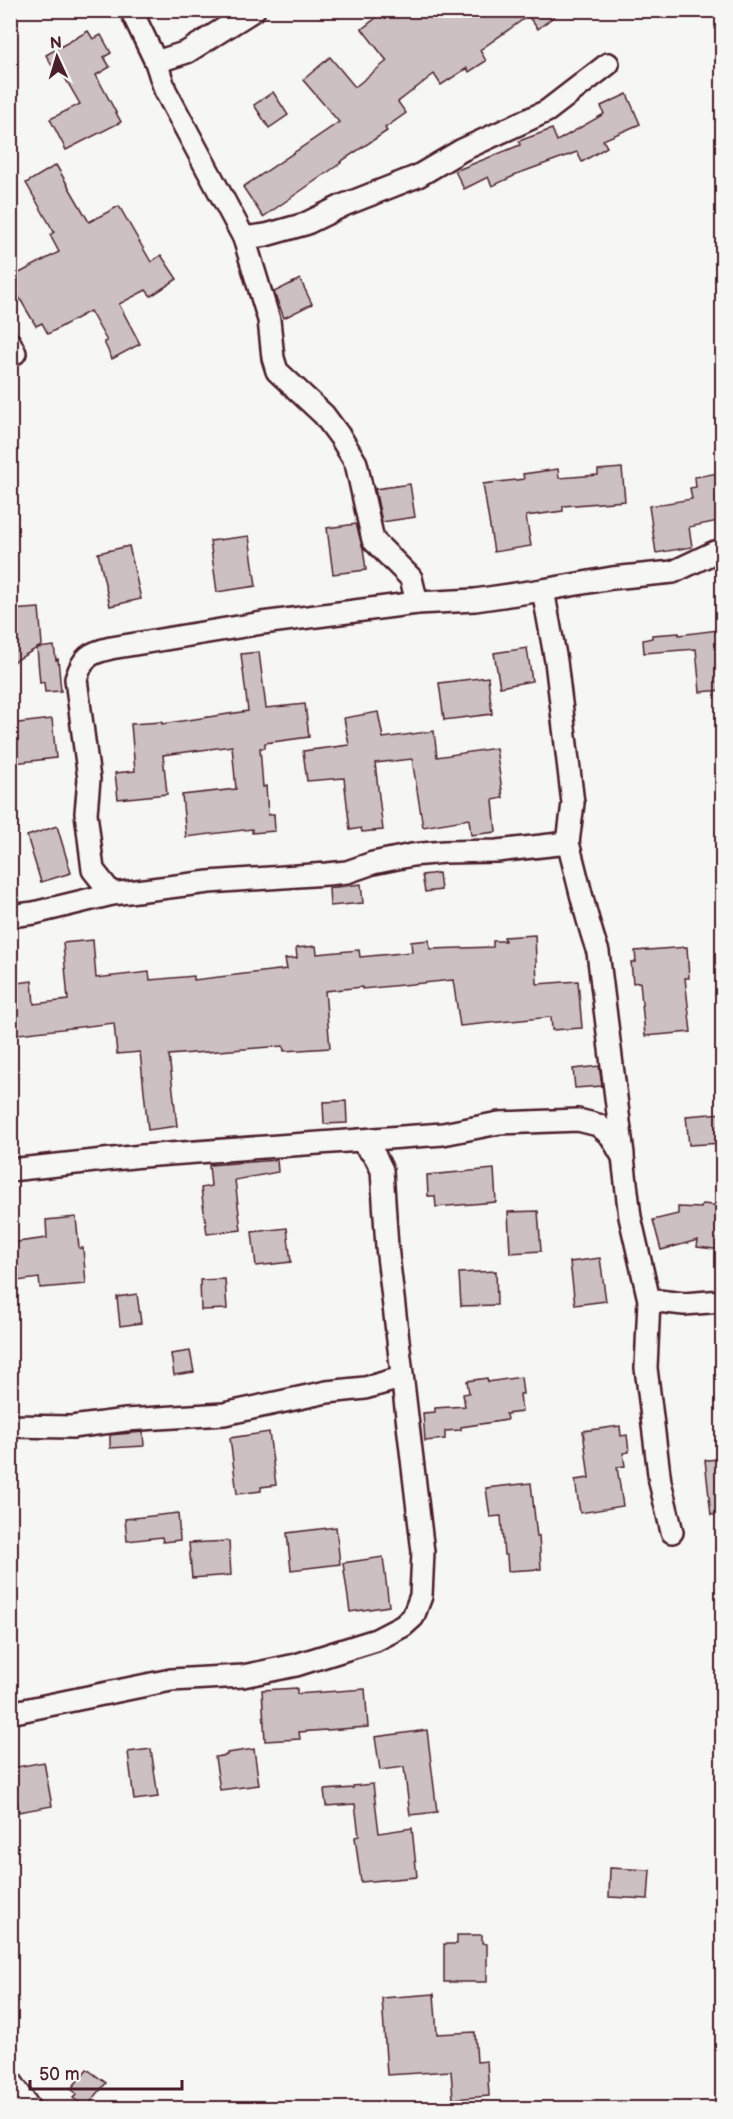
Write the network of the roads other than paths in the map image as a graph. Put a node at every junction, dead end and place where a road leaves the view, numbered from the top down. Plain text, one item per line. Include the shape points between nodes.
1 (130, 10) edge
2 (254, 10) edge
3 (156, 62) junction
4 (608, 64) dead end
5 (244, 238) junction
6 (715, 552) dead end
7 (543, 590) junction
8 (417, 603) junction
9 (568, 843) junction
10 (112, 894) junction
11 (10, 916) edge
12 (360, 1140) junction
13 (623, 1157) junction
14 (10, 1170) edge
15 (649, 1300) junction
16 (723, 1301) edge
17 (401, 1378) junction
18 (10, 1425) edge
19 (672, 1532) dead end
20 (10, 1713) edge
21 (10, 2080) edge
22 (29, 2109) edge

1 - 3 street
2 - 3 street via 187,52
3 - 5 street via 165,90
4 - 5 street via 547,111 462,150 418,176 305,225
5 - 8 street via 269,320 277,371 324,415 341,438 356,463 374,540 411,578
6 - 7 street via 673,572
7 - 8 street via 476,600
7 - 9 street via 573,803
8 - 10 street via 262,623 89,655 76,679 89,779 86,813 93,870
9 - 10 street via 412,855 347,872
9 - 13 street via 598,952
10 - 11 street
12 - 13 street via 443,1134 499,1123 578,1120 598,1125
12 - 14 street
12 - 17 street via 382,1170
13 - 15 street via 630,1217
15 - 16 street via 684,1304
15 - 19 street via 646,1368 660,1482
17 - 18 street via 224,1414 72,1427
17 - 20 street via 423,1552 422,1596 414,1617 376,1640 296,1665 227,1678 171,1680
21 - 22 street

